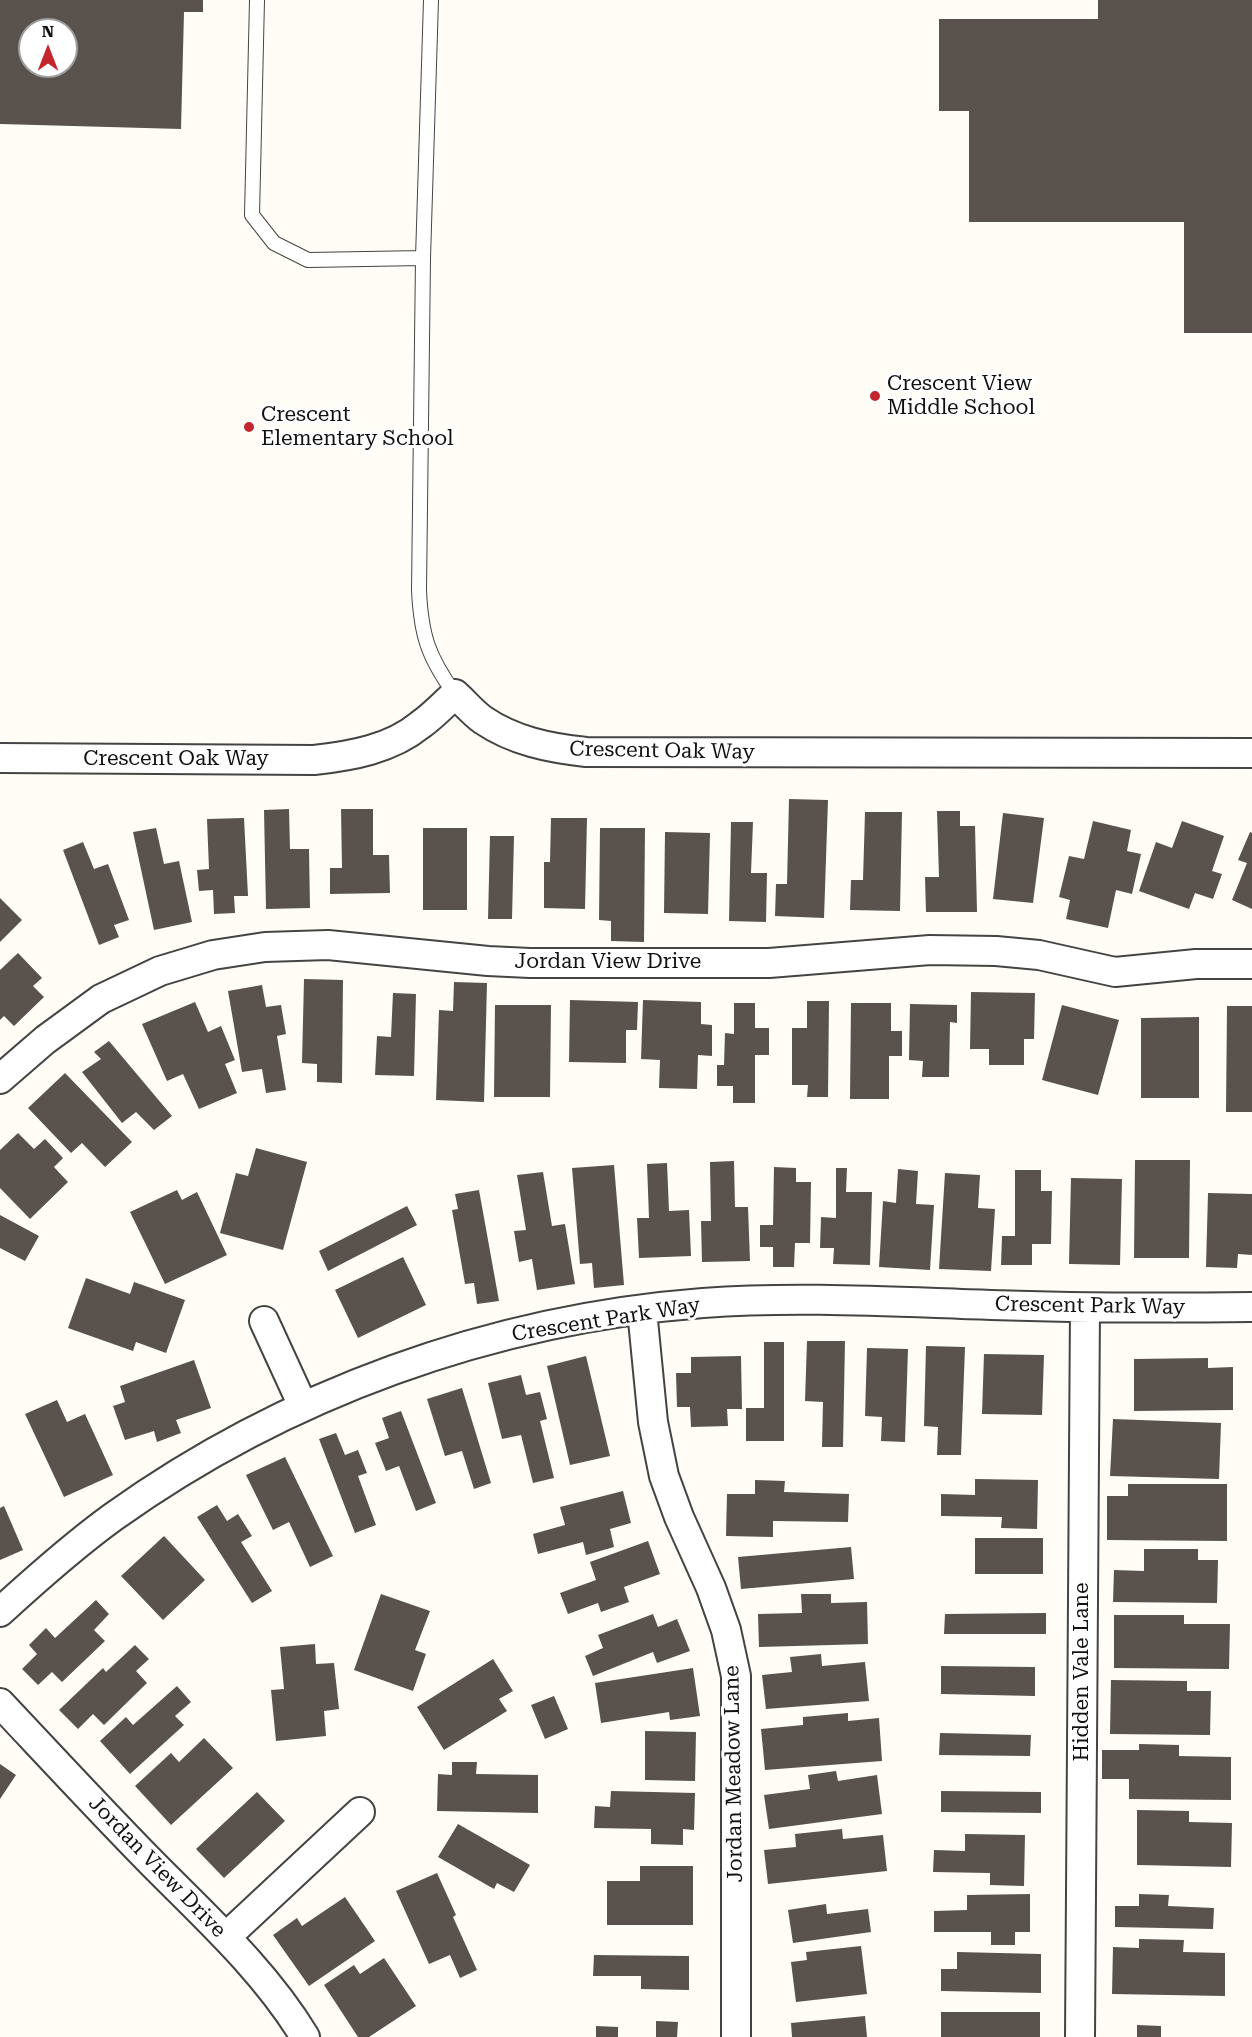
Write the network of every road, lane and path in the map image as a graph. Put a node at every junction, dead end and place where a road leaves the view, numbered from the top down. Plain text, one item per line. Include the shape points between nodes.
1 (257, 0) edge
2 (431, 0) edge
3 (423, 258) junction
4 (455, 694) junction
5 (1252, 753) edge
6 (0, 758) edge
7 (1252, 964) edge
8 (0, 1079) edge
9 (1252, 1307) edge
10 (1085, 1308) junction
11 (642, 1310) junction
12 (264, 1321) dead end
13 (303, 1406) junction
14 (0, 1611) edge
15 (0, 1704) edge
16 (360, 1812) dead end
17 (225, 1937) junction
18 (304, 2037) edge
19 (736, 2037) edge
20 (1080, 2037) edge

1 - 3 lane via 252,215 274,243 308,260
2 - 3 lane
3 - 4 lane via 420,619 438,672
4 - 5 street, Crescent Oak Way via 481,719 514,737 549,748 585,752
4 - 6 street, Crescent Oak Way via 419,727 369,751 342,757
7 - 8 street, Jordan View Drive via 1196,964 1115,972 1039,955 930,950 769,963 530,963 328,945 265,947 160,971 101,999
9 - 10 street, Crescent Park Way
10 - 11 street, Crescent Park Way via 804,1300 704,1303
10 - 20 street, Hidden Vale Lane
11 - 13 street, Crescent Park Way via 493,1339 414,1362
11 - 19 street, Jordan Meadow Lane via 653,1422 664,1476 723,1620 736,1676
12 - 13 street
13 - 14 street, Crescent Park Way via 237,1439 111,1518
15 - 17 street, Jordan View Drive
16 - 17 street
17 - 18 street, Jordan View Drive via 263,1979

